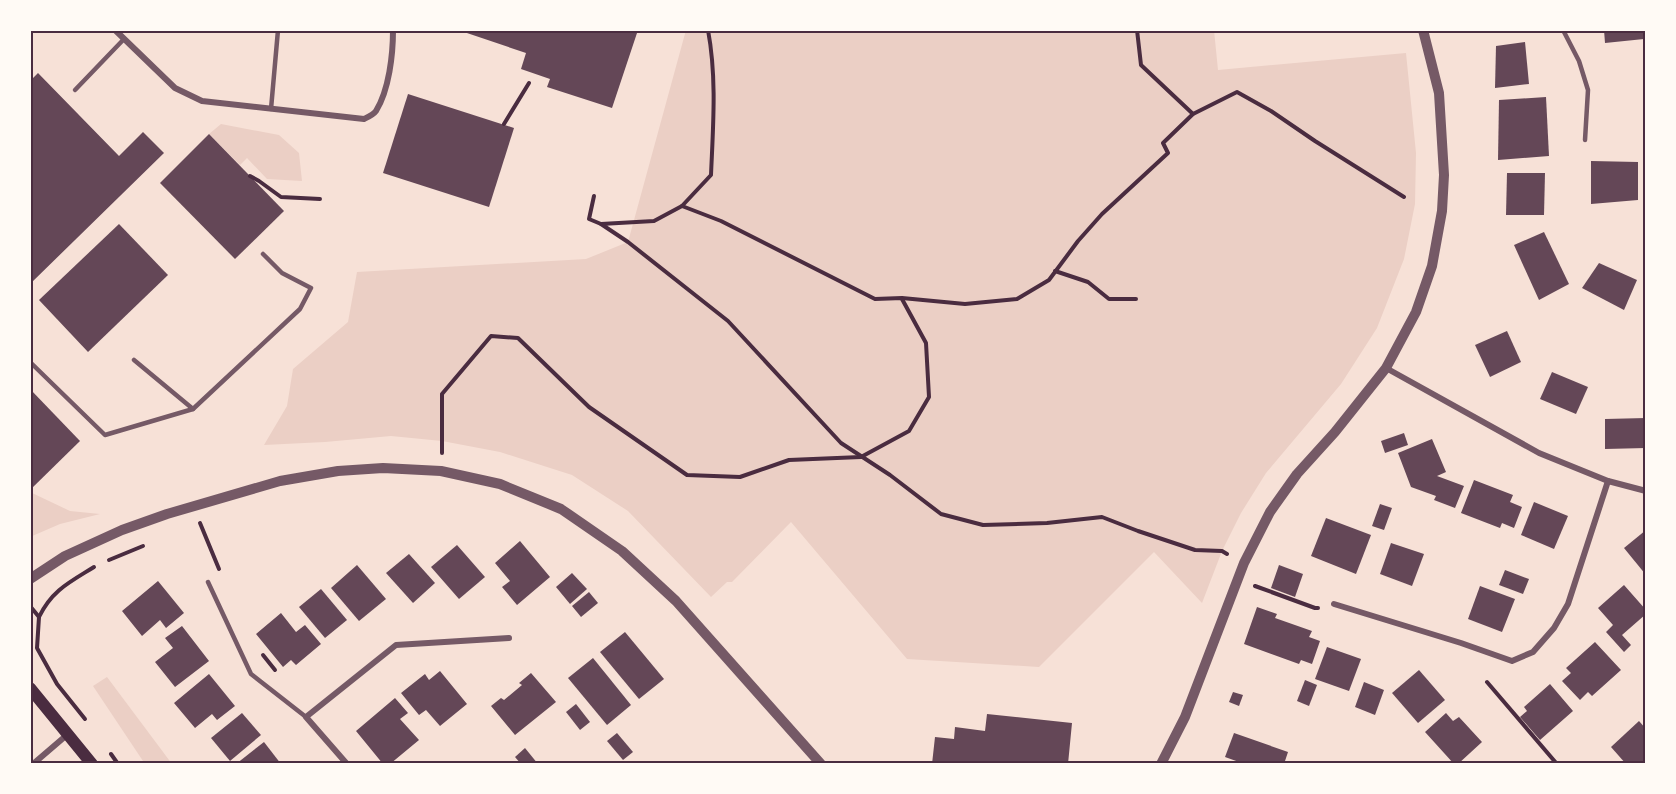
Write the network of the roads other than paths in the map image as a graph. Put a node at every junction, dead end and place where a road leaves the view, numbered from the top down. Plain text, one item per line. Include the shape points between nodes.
1 (114, 30) edge
2 (278, 30) edge
3 (393, 30) edge
4 (1423, 30) edge
5 (1563, 30) edge
6 (124, 39) junction
7 (75, 90) dead end
8 (271, 109) junction
9 (1585, 140) dead end
10 (263, 254) dead end
11 (135, 360) dead end
12 (30, 362) edge
13 (1386, 368) junction
14 (193, 410) junction
15 (1608, 481) junction
16 (1646, 491) edge
17 (30, 579) edge
18 (208, 582) dead end
19 (1334, 604) road end
20 (509, 638) dead end
21 (30, 688) edge
22 (306, 717) junction
23 (68, 734) junction
24 (33, 764) edge
25 (92, 764) edge
26 (347, 764) edge
27 (821, 764) edge
28 (1161, 764) edge

1 - 6 street
2 - 8 lane
3 - 8 street via 386,85 375,113 364,119
4 - 13 street via 1439,93 1442,211 1432,266 1416,312
5 - 9 lane via 1588,90
6 - 7 lane
6 - 8 street via 175,88 202,101
10 - 14 lane via 282,273 311,288 300,309
11 - 14 lane
12 - 14 lane via 105,435
13 - 15 street via 1539,453
13 - 28 street via 1270,512 1244,562 1185,717
15 - 16 street
15 - 19 street via 1568,604 1533,652 1512,660
17 - 27 street via 65,556 122,530 280,481 383,468 441,471 500,484 561,509 622,551 676,601
18 - 22 lane via 251,674
20 - 22 street via 396,645
21 - 23 main road
22 - 26 street
23 - 24 street
23 - 25 main road

